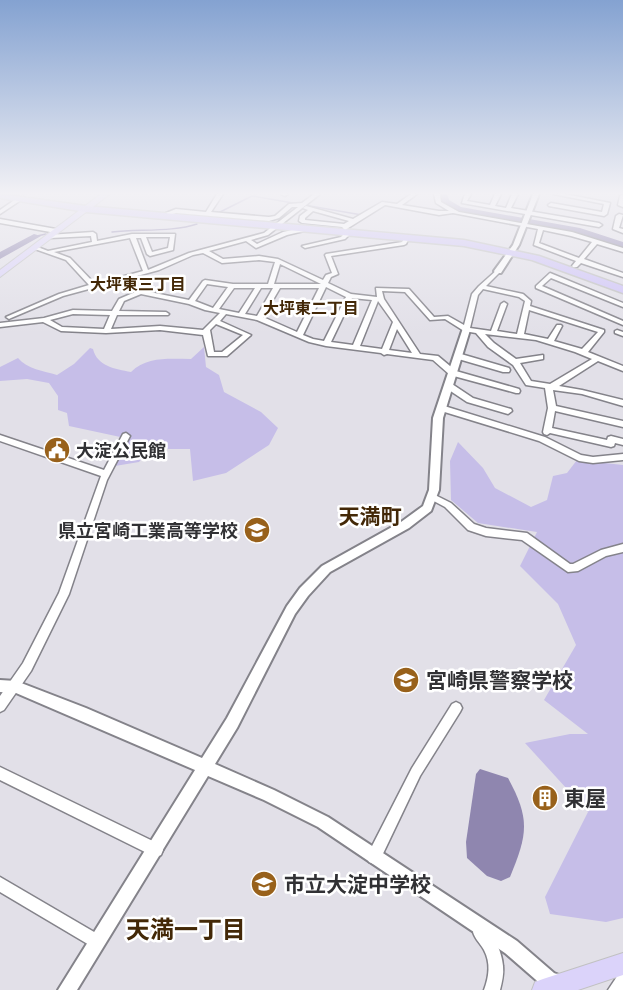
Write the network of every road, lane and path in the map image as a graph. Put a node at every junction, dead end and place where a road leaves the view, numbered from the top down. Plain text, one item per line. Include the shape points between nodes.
1 (45, 240) edge
2 (110, 240) edge
3 (134, 240) edge
4 (145, 240) edge
5 (173, 240) edge
6 (248, 240) joint
7 (270, 240) edge
8 (319, 240) edge
9 (405, 240) edge
10 (409, 240) edge
11 (444, 240) edge
12 (445, 240) edge
13 (458, 240) edge
14 (518, 240) edge
15 (538, 240) edge
16 (593, 240) edge
17 (596, 241) junction
18 (95, 243) joint
19 (304, 246) dead end
20 (35, 248) junction
21 (203, 250) junction
22 (623, 250) edge
23 (51, 251) junction
24 (513, 251) junction
25 (278, 261) junction
26 (577, 262) junction
27 (498, 271) joint
28 (146, 272) junction
29 (0, 274) edge
30 (623, 274) edge
31 (260, 285) junction
32 (274, 285) junction
33 (325, 285) junction
34 (93, 286) junction
35 (232, 286) junction
36 (482, 287) junction
37 (623, 290) edge
38 (350, 296) junction
39 (613, 299) junction
40 (378, 300) junction
41 (191, 302) junction
42 (504, 304) dead end
43 (623, 305) edge
44 (527, 307) junction
45 (214, 310) junction
46 (225, 312) junction
47 (115, 313) junction
48 (166, 314) dead end
49 (0, 315) edge
50 (241, 315) junction
51 (9, 317) junction
52 (259, 318) junction
53 (44, 320) junction
54 (215, 321) junction
55 (396, 322) junction
56 (623, 323) edge
57 (26, 324) junction
58 (0, 325) edge
59 (559, 326) dead end
60 (106, 331) junction
61 (472, 331) junction
62 (207, 333) junction
63 (493, 334) junction
64 (299, 336) junction
65 (520, 336) junction
66 (550, 342) junction
67 (326, 344) junction
68 (356, 348) junction
69 (384, 353) junction
70 (583, 353) junction
71 (417, 355) junction
72 (458, 356) junction
73 (540, 357) dead end
74 (597, 359) junction
75 (623, 359) edge
76 (514, 362) junction
77 (619, 368) edge
78 (506, 370) dead end
79 (451, 380) junction
80 (549, 388) junction
81 (516, 391) dead end
82 (623, 403) edge
83 (441, 408) junction
84 (552, 408) junction
85 (508, 411) dead end
86 (623, 424) edge
87 (549, 429) junction
88 (126, 436) dead end
89 (0, 438) edge
90 (542, 439) junction
91 (623, 442) edge
92 (623, 457) edge
93 (106, 474) junction
94 (433, 496) junction
95 (623, 548) edge
96 (0, 686) edge
97 (16, 687) junction
98 (0, 706) edge
99 (456, 708) dead end
100 (204, 767) junction
101 (0, 773) edge
102 (156, 850) junction
103 (374, 858) junction
104 (0, 884) edge
105 (471, 921) junction
106 (96, 941) junction
107 (623, 964) edge
108 (623, 980) edge
109 (556, 988) edge
110 (67, 990) edge
111 (492, 990) edge
112 (616, 990) edge

1 - 20 main road
2 - 18 street
3 - 28 street
4 - 5 street via 150,254 171,249
6 - 7 street via 256,246
6 - 21 street
8 - 19 street
9 - 33 street via 328,255 335,273 328,276
10 - 11 street
12 - 24 highway
13 - 24 highway
14 - 24 street
15 - 26 street via 537,245
16 - 17 street
17 - 22 street
17 - 26 street
18 - 23 street
20 - 23 street
20 - 29 main road
21 - 25 street via 222,261
21 - 28 street
23 - 34 street via 72,262
24 - 26 highway
24 - 27 street
24 - 37 highway via 573,269
25 - 32 street
25 - 33 street
26 - 30 street
26 - 37 highway
27 - 36 street
28 - 34 street
31 - 32 street
31 - 35 street
31 - 50 street
32 - 33 street
32 - 52 street
33 - 38 street
33 - 64 street
34 - 51 street
35 - 41 street via 205,282
35 - 45 street
36 - 44 street via 520,295 528,301
36 - 61 street via 474,294
37 - 39 street
38 - 40 street
38 - 67 street
39 - 43 street
39 - 56 street via 550,275 538,287
40 - 55 street
40 - 61 street via 378,289 407,290 432,319 446,317
40 - 68 street
41 - 45 street
41 - 47 street via 140,292 121,300
42 - 63 street
44 - 65 street
44 - 70 street via 602,331
45 - 46 street
46 - 50 street
46 - 54 street
47 - 48 street
47 - 53 street via 73,312
47 - 60 street
49 - 51 street
50 - 52 street
51 - 57 street
52 - 64 street
53 - 57 street
53 - 60 street via 61,328
54 - 62 street
54 - 62 street via 248,335 224,354 211,354
55 - 69 street
55 - 71 street
57 - 58 street
59 - 66 street
60 - 62 street via 160,328
61 - 63 street
61 - 72 street
61 - 76 street
63 - 65 street
64 - 67 street
65 - 66 street
66 - 70 street
67 - 68 street
68 - 69 street
69 - 71 street
70 - 74 street
71 - 79 street via 435,358
72 - 78 street
72 - 79 street
73 - 76 street
74 - 77 street
74 - 80 street
75 - 77 street
76 - 80 street via 525,381
79 - 81 street
79 - 83 street
79 - 85 street via 470,400
80 - 82 street via 574,390
80 - 84 street
83 - 90 street
83 - 94 street via 436,427
84 - 86 street
84 - 87 street
87 - 90 street
87 - 91 street via 611,444 611,439
88 - 93 street
89 - 93 street
90 - 92 street via 579,458
93 - 97 street via 64,594
94 - 95 street via 471,527 524,536 568,568
94 - 100 street via 419,516 316,576 291,610 232,723
96 - 97 street
97 - 98 street
97 - 100 street
99 - 103 street via 416,772
100 - 102 street
100 - 103 street via 323,822
101 - 102 street
102 - 106 street
103 - 105 street
104 - 106 street
105 - 109 street via 511,947
105 - 111 street via 496,957
106 - 110 street
107 - 109 main road
108 - 112 street

